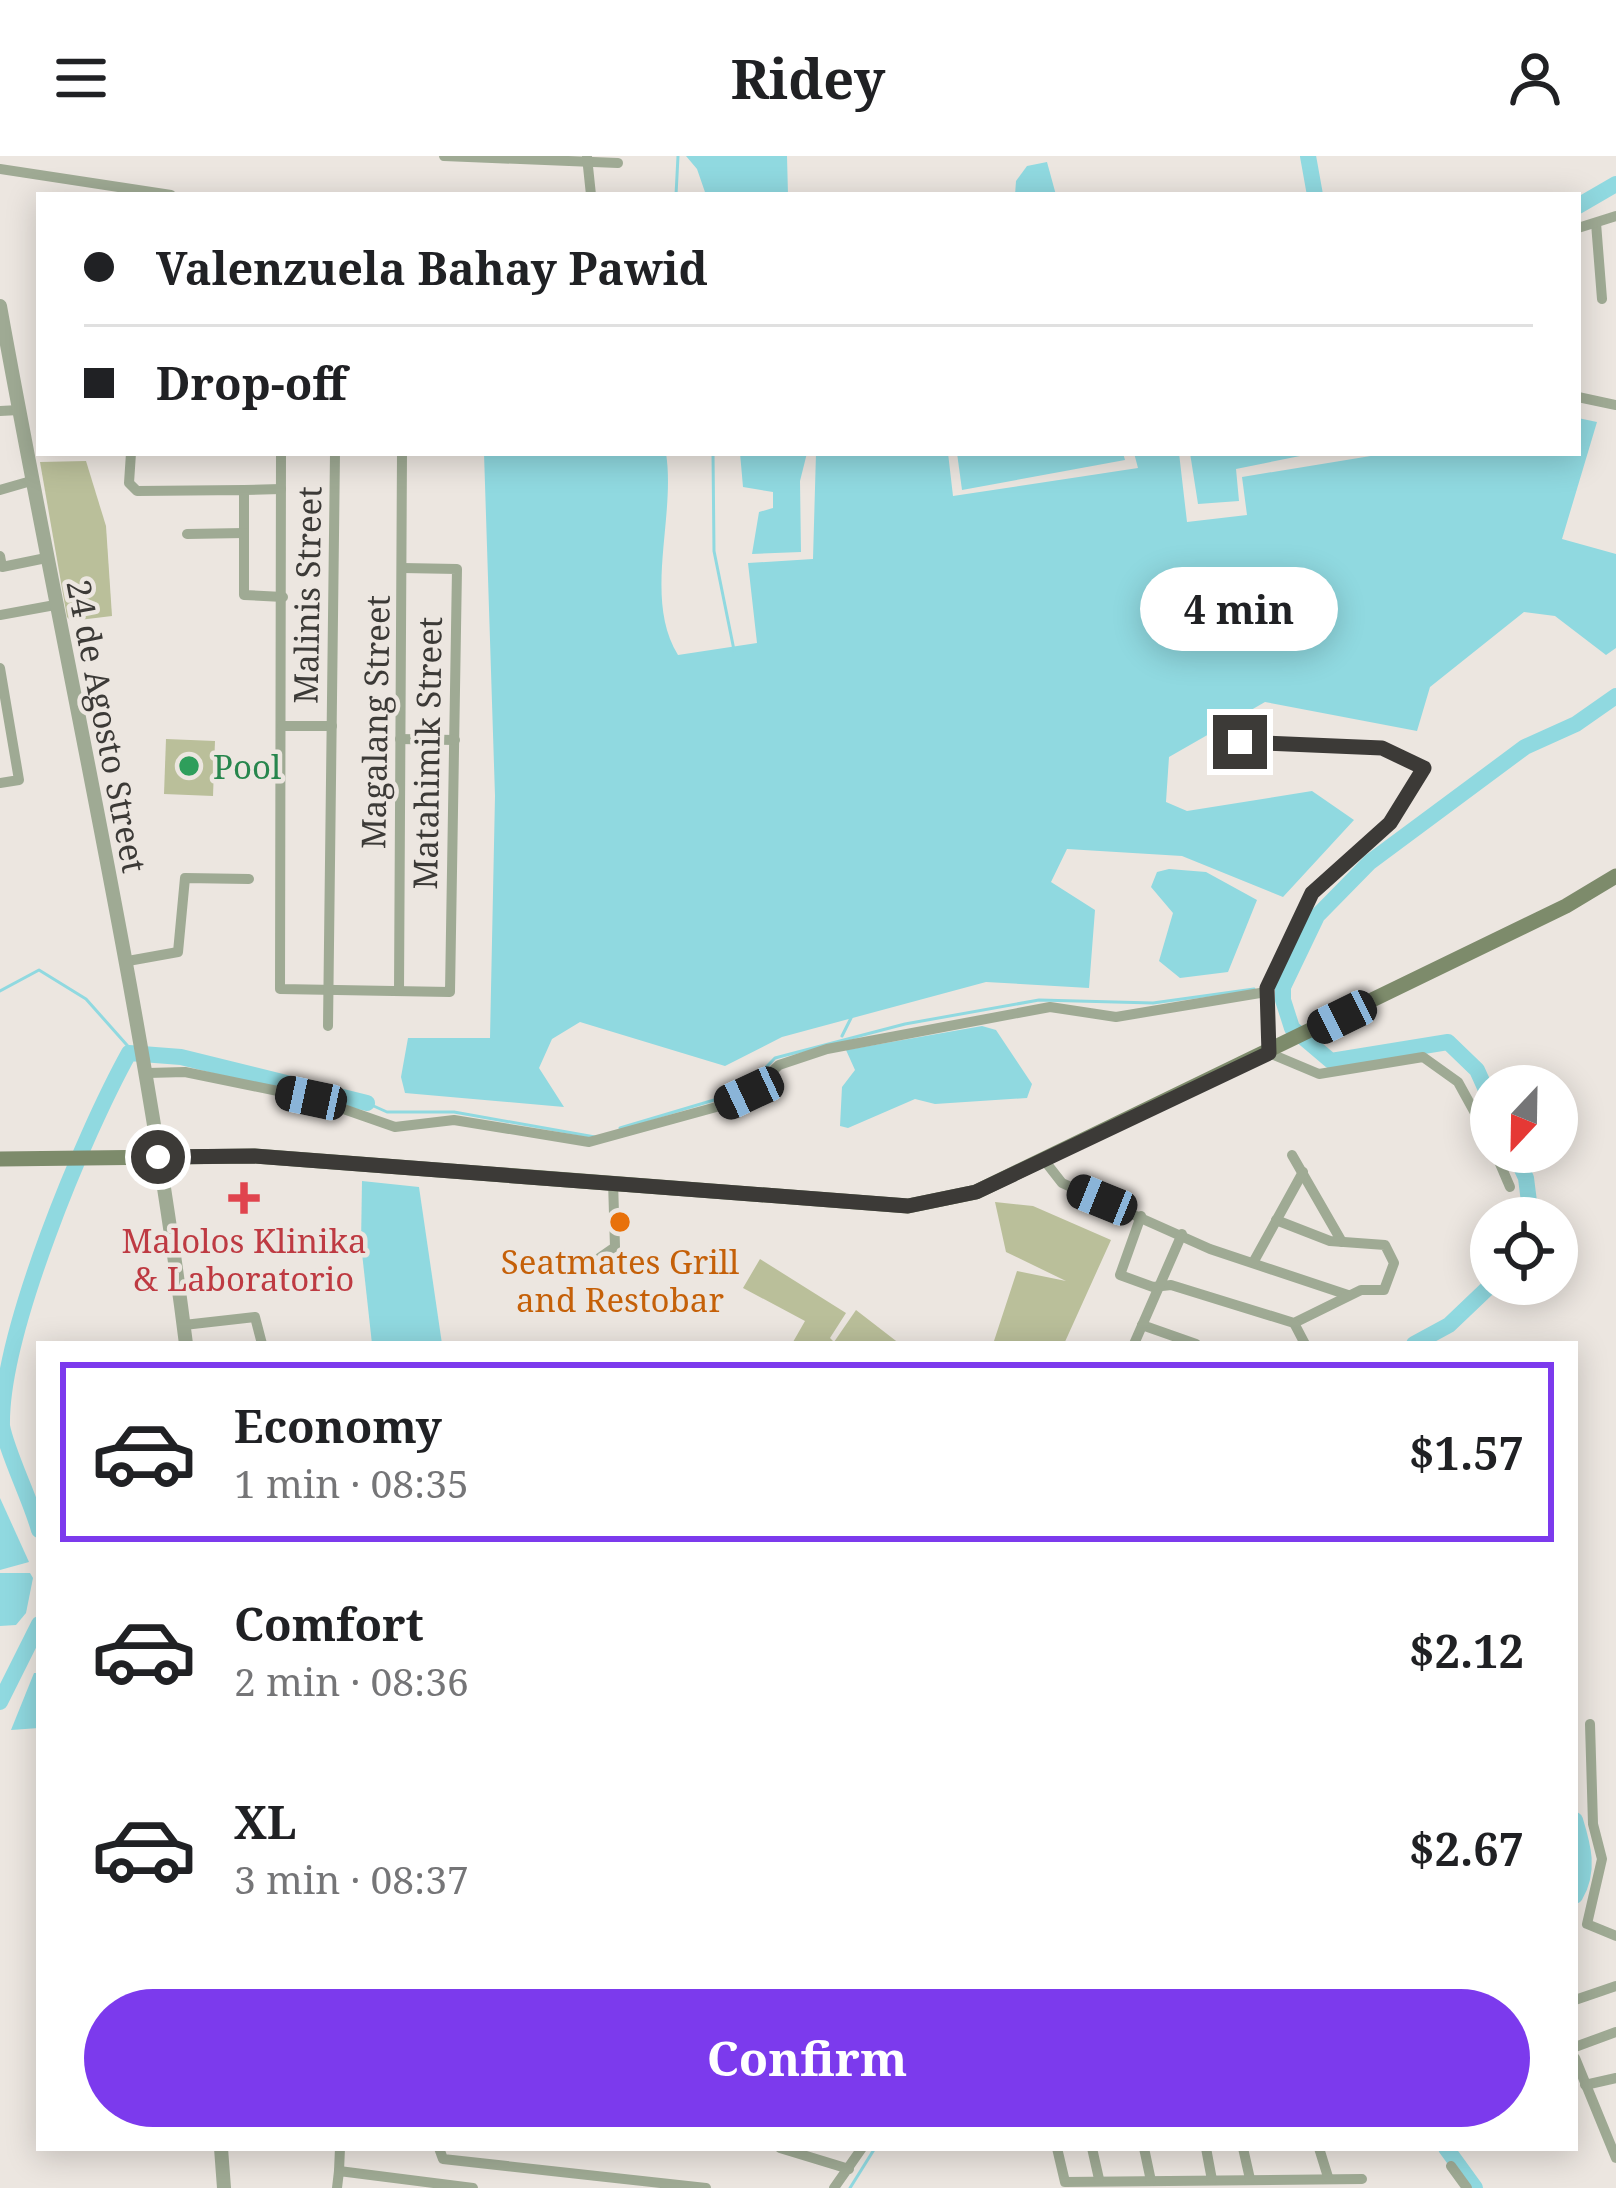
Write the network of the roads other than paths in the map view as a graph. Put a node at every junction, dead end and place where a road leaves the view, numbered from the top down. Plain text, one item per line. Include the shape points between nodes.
1 (443, 156) edge
2 (587, 159) edge
3 (618, 164) dead end
4 (0, 169) edge
5 (74, 177) junction
6 (74, 192) edge
7 (155, 192) edge
8 (591, 192) edge
9 (1616, 217) edge
10 (1596, 223) junction
11 (1581, 227) edge
12 (1602, 298) dead end
13 (0, 306) edge
14 (1581, 398) edge
15 (1616, 405) edge
16 (19, 410) junction
17 (0, 411) edge
18 (33, 452) edge
19 (131, 456) edge
20 (281, 456) edge
21 (335, 456) edge
22 (402, 456) edge
23 (31, 481) junction
24 (281, 489) junction
25 (0, 490) edge
26 (244, 490) junction
27 (244, 533) junction
28 (187, 534) dead end
29 (46, 558) junction
30 (1, 561) edge
31 (403, 568) junction
32 (283, 597) junction
33 (55, 605) junction
34 (0, 615) edge
35 (0, 668) edge
36 (332, 725) junction
37 (282, 726) junction
38 (400, 739) junction
39 (455, 740) junction
40 (1240, 742) dead end
41 (0, 783) edge
42 (1616, 876) edge
43 (248, 879) dead end
44 (128, 961) junction
45 (1268, 985) junction
46 (328, 990) junction
47 (399, 991) junction
48 (328, 1026) dead end
49 (1272, 1051) junction
50 (148, 1070) junction
51 (1470, 1104) edge
52 (1292, 1155) dead end
53 (158, 1157) junction
54 (0, 1160) edge
55 (1044, 1160) junction
56 (1303, 1172) junction
57 (1504, 1173) edge
58 (613, 1181) junction
59 (1510, 1187) dead end
60 (1141, 1216) junction
61 (1276, 1220) junction
62 (1182, 1234) junction
63 (1342, 1242) junction
64 (1254, 1262) junction
65 (592, 1263) dead end
66 (1163, 1286) junction
67 (1348, 1295) junction
68 (1294, 1323) junction
69 (184, 1325) junction
70 (1142, 1325) junction
71 (186, 1341) edge
72 (261, 1341) edge
73 (1135, 1341) edge
74 (1187, 1341) edge
75 (1303, 1341) edge
76 (1590, 1724) dead end
77 (1616, 1936) edge
78 (1616, 1986) edge
79 (1578, 1999) edge
80 (1616, 2032) edge
81 (1578, 2046) edge
82 (1578, 2066) edge
83 (1616, 2078) edge
84 (1585, 2085) junction
85 (1612, 2137) edge
86 (220, 2151) edge
87 (340, 2151) edge
88 (440, 2151) edge
89 (790, 2151) edge
90 (860, 2151) edge
91 (1058, 2151) edge
92 (1093, 2151) edge
93 (1145, 2151) edge
94 (1207, 2151) edge
95 (1244, 2151) edge
96 (1320, 2151) edge
97 (1616, 2158) edge
98 (1451, 2166) dead end
99 (849, 2169) junction
100 (339, 2171) junction
101 (545, 2171) junction
102 (1328, 2177) junction
103 (1099, 2179) junction
104 (1250, 2179) junction
105 (1362, 2179) dead end
106 (1212, 2180) junction
107 (1151, 2181) junction
108 (224, 2188) edge
109 (338, 2188) edge
110 (473, 2188) edge
111 (543, 2188) edge
112 (706, 2188) edge
113 (834, 2188) edge
114 (1466, 2188) edge

1 - 2 street
2 - 3 street
2 - 8 street
4 - 5 street
5 - 6 street
5 - 7 street
9 - 10 street
10 - 11 street
10 - 12 street
13 - 16 street, 24 de Agosto Street
14 - 15 street
16 - 17 street
16 - 18 street, 24 de Agosto Street
18 - 23 street, 24 de Agosto Street
19 - 26 street via 129,483 137,490
20 - 24 street
21 - 36 street, Malinis Street
22 - 31 street, Magalang Street
23 - 25 street
23 - 29 street, 24 de Agosto Street
24 - 26 street
24 - 32 street
26 - 27 street
27 - 28 street
27 - 32 street via 244,595
29 - 30 street
29 - 33 street, 24 de Agosto Street
31 - 38 street, Magalang Street
31 - 39 street, Matahimik Street via 457,569
32 - 37 street
33 - 34 street
33 - 44 street, 24 de Agosto Street
35 - 41 street via 20,780
36 - 37 street
36 - 46 street, Malinis Street
37 - 46 street via 280,989
38 - 39 street
38 - 47 street, Magalang Street
39 - 47 street, Matahimik Street via 450,992
40 - 45 street via 1382,748 1424,768 1390,823 1312,893
42 - 49 main road
43 - 44 street via 185,878 178,952
44 - 50 street, 24 de Agosto Street
45 - 49 street
45 - 50 street via 1116,1017 1050,1007 844,1045 779,1065 720,1106 590,1142 454,1120 395,1127 272,1089
46 - 47 street
46 - 48 street, Malinis Street
49 - 51 street via 1319,1074 1423,1057 1458,1082
49 - 55 main road
50 - 53 street, 24 de Agosto Street
52 - 56 street
53 - 54 main road
53 - 58 main road via 254,1156
53 - 69 street, 24 de Agosto Street
55 - 58 main road via 976,1192 908,1206
55 - 60 street via 1062,1184
56 - 61 street
56 - 63 street
57 - 59 street
58 - 65 street via 615,1247
60 - 62 street
60 - 66 street via 1120,1275
61 - 63 street
61 - 64 street
62 - 64 street
62 - 66 street
63 - 67 street via 1384,1246 1394,1263 1384,1291
64 - 67 street
66 - 68 street
66 - 70 street
67 - 68 street
68 - 75 street
69 - 71 street, 24 de Agosto Street
69 - 72 street via 255,1317
70 - 73 street
70 - 74 street
76 - 77 street via 1602,1858 1586,1924
78 - 79 street
80 - 81 street
82 - 84 street
83 - 84 street
84 - 85 street
85 - 97 street
86 - 108 street
87 - 100 street
88 - 101 street via 442,2159
89 - 99 street
90 - 99 street
91 - 103 street via 1065,2182
92 - 103 street
93 - 107 street
94 - 106 street
95 - 104 street
96 - 102 street
98 - 114 street
99 - 113 street
100 - 109 street
100 - 110 street
101 - 111 street
101 - 112 street
102 - 104 street
102 - 105 street
103 - 107 street
104 - 106 street
106 - 107 street

